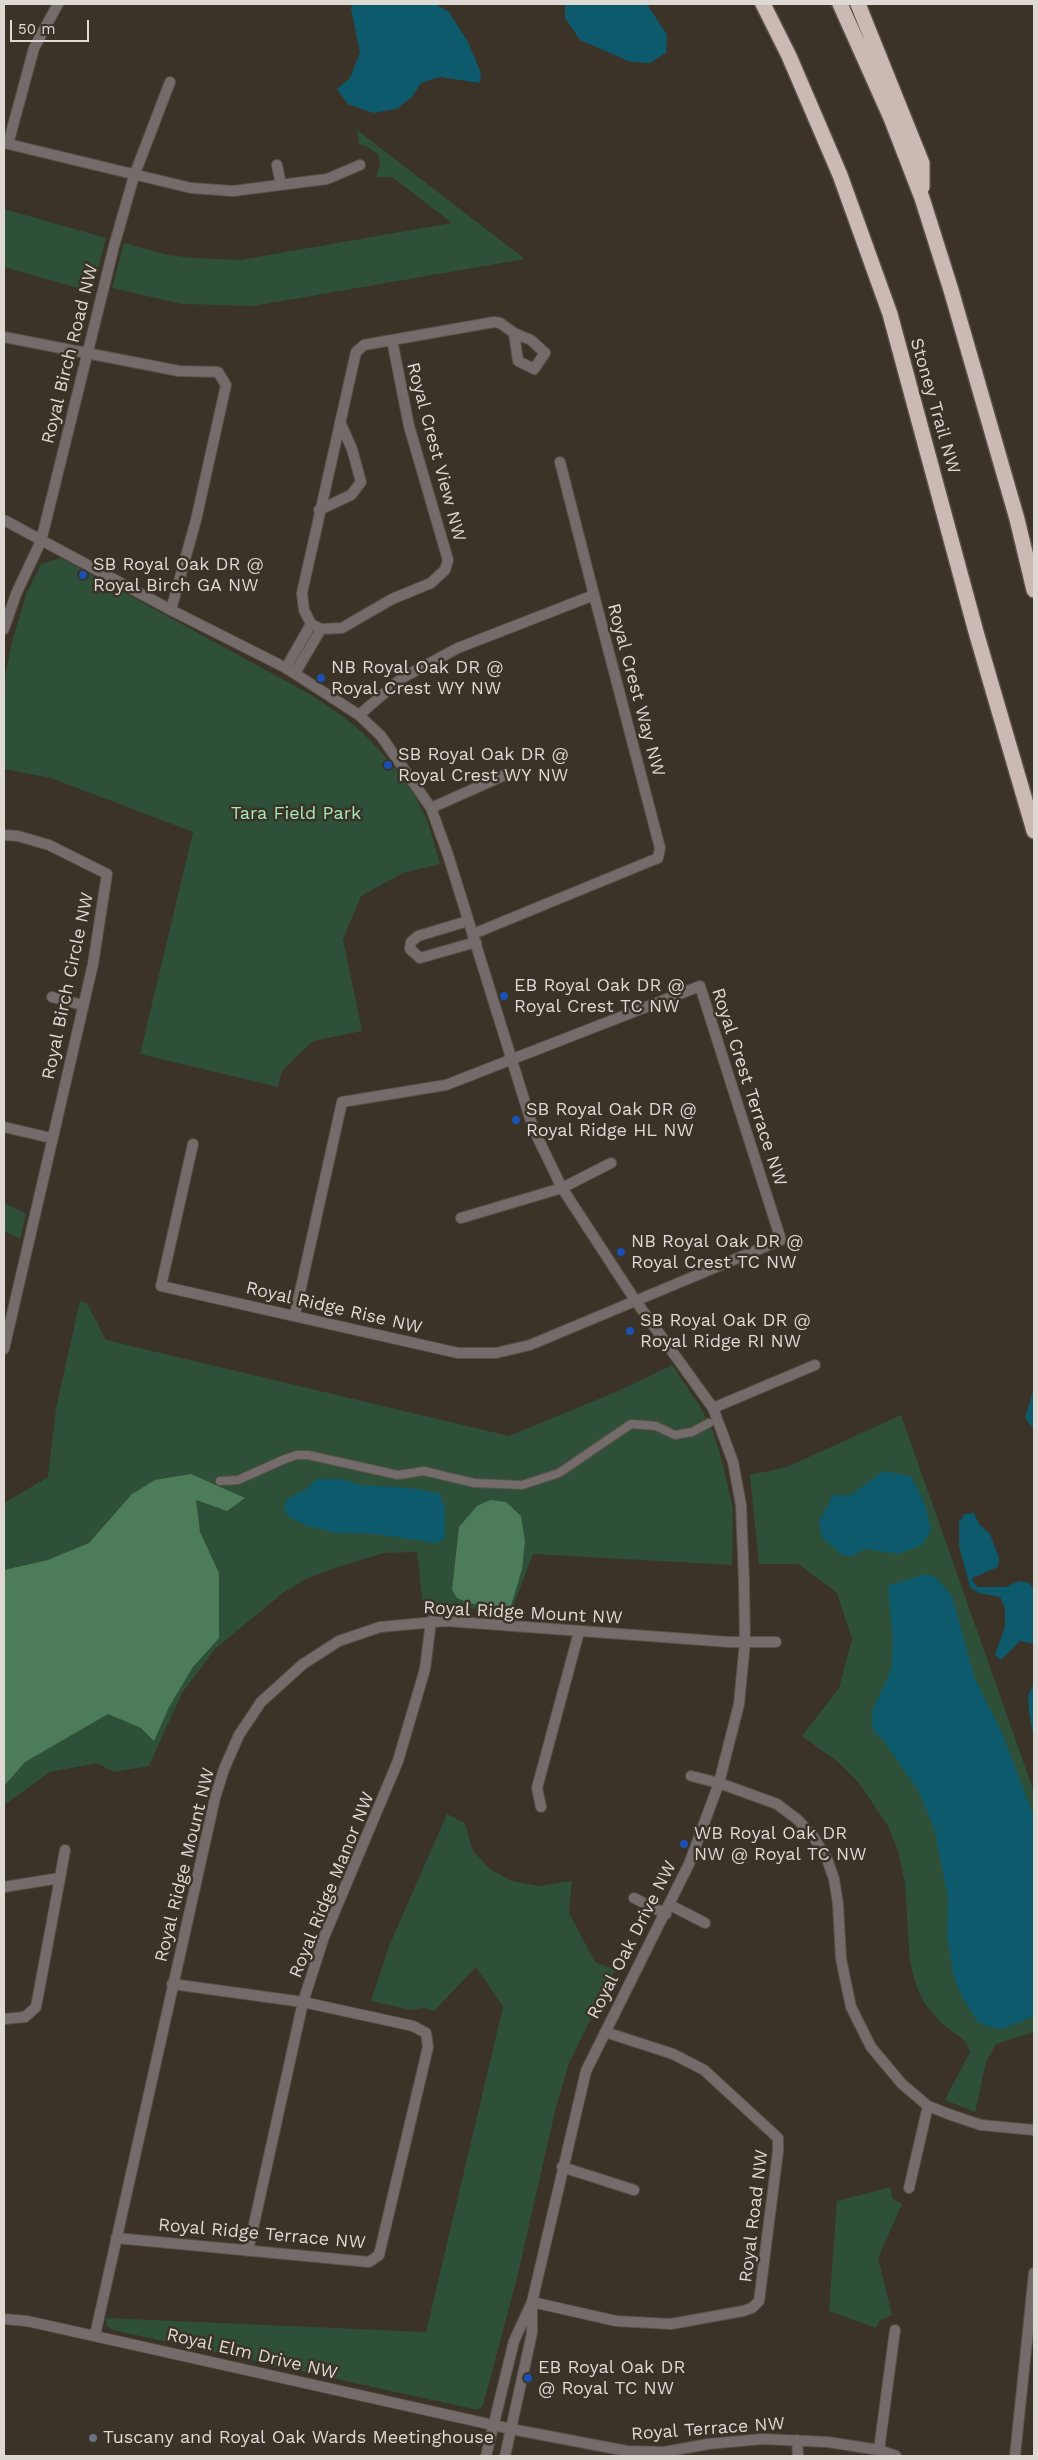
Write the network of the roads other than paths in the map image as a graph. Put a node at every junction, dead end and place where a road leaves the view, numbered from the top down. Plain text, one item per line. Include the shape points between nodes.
1 (58, 4) edge
2 (763, 4) edge
3 (840, 4) edge
4 (858, 4) edge
5 (170, 82) dead end
6 (6, 143) edge
7 (277, 165) dead end
8 (360, 165) dead end
9 (134, 176) junction
10 (281, 186) junction
11 (922, 198) junction
12 (514, 334) dead end
13 (4, 337) edge
14 (392, 340) junction
15 (87, 353) junction
16 (340, 422) junction
17 (560, 462) dead end
18 (319, 510) junction
19 (4, 520) edge
20 (41, 540) junction
21 (1034, 590) edge
22 (594, 595) junction
23 (171, 610) junction
24 (316, 626) junction
25 (4, 630) edge
26 (290, 671) junction
27 (359, 716) junction
28 (506, 774) dead end
29 (431, 808) junction
30 (1034, 830) edge
31 (4, 835) edge
32 (468, 921) junction
33 (474, 938) junction
34 (52, 997) dead end
35 (82, 1005) junction
36 (511, 1060) junction
37 (4, 1127) edge
38 (51, 1138) junction
39 (193, 1144) dead end
40 (611, 1163) dead end
41 (562, 1188) junction
42 (461, 1218) dead end
43 (635, 1300) junction
44 (9, 1302) edge
45 (295, 1314) junction
46 (4, 1349) edge
47 (815, 1365) dead end
48 (713, 1408) junction
49 (709, 1423) dead end
50 (220, 1481) dead end
51 (431, 1621) junction
52 (579, 1632) junction
53 (745, 1642) junction
54 (776, 1642) dead end
55 (691, 1776) dead end
56 (719, 1782) junction
57 (541, 1807) dead end
58 (65, 1850) dead end
59 (60, 1878) junction
60 (4, 1887) edge
61 (634, 1898) dead end
62 (668, 1910) junction
63 (706, 1923) dead end
64 (172, 1984) junction
65 (303, 2002) junction
66 (4, 2019) edge
67 (605, 2032) junction
68 (928, 2106) junction
69 (1034, 2130) edge
70 (562, 2167) junction
71 (909, 2188) dead end
72 (634, 2190) dead end
73 (116, 2238) junction
74 (248, 2251) junction
75 (1034, 2273) edge
76 (532, 2302) junction
77 (4, 2319) edge
78 (895, 2330) dead end
79 (95, 2336) junction
80 (493, 2425) junction
81 (511, 2429) junction
82 (798, 2440) junction
83 (708, 2444) junction
84 (879, 2450) junction
85 (486, 2456) edge
86 (504, 2456) edge
87 (709, 2456) edge
88 (798, 2456) edge
89 (896, 2456) edge
90 (1015, 2456) edge

1 - 6 street via 34,48
2 - 30 highway, Stoney Trail NW via 840,175 890,314 976,632
3 - 11 highway via 891,118
4 - 11 highway via 922,163
5 - 9 street, Royal Birch Road NW
6 - 9 street
7 - 10 street
8 - 10 street via 327,179
9 - 10 street via 191,188 233,191
9 - 15 street, Royal Birch Road NW
11 - 21 highway via 1017,519
12 - 14 street via 494,322
13 - 15 street
14 - 16 street via 364,345 356,352
14 - 24 street, Royal Crest View NW via 409,426 448,560 445,570 431,583 392,599 342,628
15 - 20 street, Royal Birch Road NW
15 - 23 street via 179,370 218,372 226,384 196,520
16 - 18 street
16 - 18 street via 361,482 351,495
17 - 22 street
18 - 24 street via 302,593 304,610
19 - 20 street, Royal Oak Drive NW
20 - 23 street, Royal Oak Drive NW
20 - 25 street, Royal Birch Road NW via 16,594
22 - 27 street, Royal Crest Way NW via 450,652 402,678
22 - 33 street, Royal Crest Way NW via 660,848 658,858
23 - 26 street, Royal Oak Drive NW
24 - 26 street
26 - 27 street, Royal Oak Drive NW
27 - 29 street, Royal Oak Drive NW via 381,736
28 - 29 street
29 - 32 street, Royal Oak Drive NW
31 - 35 street, Royal Birch Circle NW via 49,845 108,874 93,964
32 - 33 street, Royal Oak Drive NW
32 - 33 street via 418,936 411,942 410,949 420,958
33 - 36 street, Royal Oak Drive NW
34 - 35 street
35 - 38 street, Royal Birch Circle NW
36 - 41 street, Royal Oak Drive NW via 533,1128
36 - 43 street, Royal Crest Terrace NW via 700,986 782,1240
36 - 45 street via 446,1085 342,1102
37 - 38 street
38 - 44 street, Royal Birch Circle NW
39 - 45 street, Royal Ridge Rise NW via 161,1286
40 - 41 street
41 - 42 street
41 - 43 street, Royal Oak Drive NW
43 - 45 street, Royal Ridge Rise NW via 530,1345 496,1353 458,1353
43 - 48 street, Royal Oak Drive NW
44 - 46 street, Royal Birch Circle NW
47 - 48 street
48 - 53 street, Royal Oak Drive NW via 733,1462 741,1505
49 - 50 street via 692,1432 675,1435 656,1426 632,1424 559,1473 522,1485 474,1483 424,1471 398,1475 308,1455 285,1459 238,1480
51 - 52 street, Royal Ridge Mount NW
51 - 64 street, Royal Ridge Mount NW via 380,1627 339,1641 303,1664 261,1702 239,1735 224,1769
51 - 65 street, Royal Ridge Manor NW via 425,1669 398,1761 324,1937
52 - 53 street, Royal Ridge Mount NW
52 - 57 street via 537,1788
53 - 54 street, Royal Ridge Mount NW
53 - 56 street, Royal Oak Drive NW via 739,1704
55 - 56 street
56 - 62 street, Royal Oak Drive NW via 693,1855
56 - 68 street via 777,1804 813,1836 834,1879 841,1959 851,2007 860,2028 884,2064
58 - 59 street
59 - 60 street
59 - 66 street via 36,2006 25,2017
61 - 62 street
62 - 63 street
62 - 67 street, Royal Oak Drive NW
64 - 65 street, Royal Ridge Terrace NW
64 - 73 street, Royal Ridge Mount NW
65 - 74 street, Royal Ridge Manor NW
65 - 74 street, Royal Ridge Terrace NW via 413,2026 426,2034 428,2047 379,2255 369,2262
67 - 70 street, Royal Oak Drive NW via 586,2071
67 - 76 street, Royal Road NW via 673,2054 704,2070 778,2138 762,2291 752,2308 671,2324 616,2321
68 - 69 street via 981,2125
68 - 71 street
70 - 72 street
70 - 76 street, Royal Oak Drive NW
73 - 74 street, Royal Ridge Terrace NW
73 - 79 street, Royal Ridge Mount NW
75 - 90 street
76 - 80 street, Royal Oak Drive NW via 514,2341
76 - 81 street, Royal Oak Drive NW via 532,2333
77 - 79 street, Royal Elm Drive NW
78 - 84 street
79 - 80 street, Royal Elm Drive NW
80 - 81 street, Royal Terrace NW
80 - 85 street, Royal Oak Drive NW
81 - 83 street, Royal Terrace NW via 627,2451 664,2452
81 - 86 street, Royal Oak Drive NW
82 - 83 street, Royal Terrace NW
82 - 84 street, Royal Terrace NW
82 - 88 street
83 - 87 street
84 - 89 street, Royal Terrace NW

